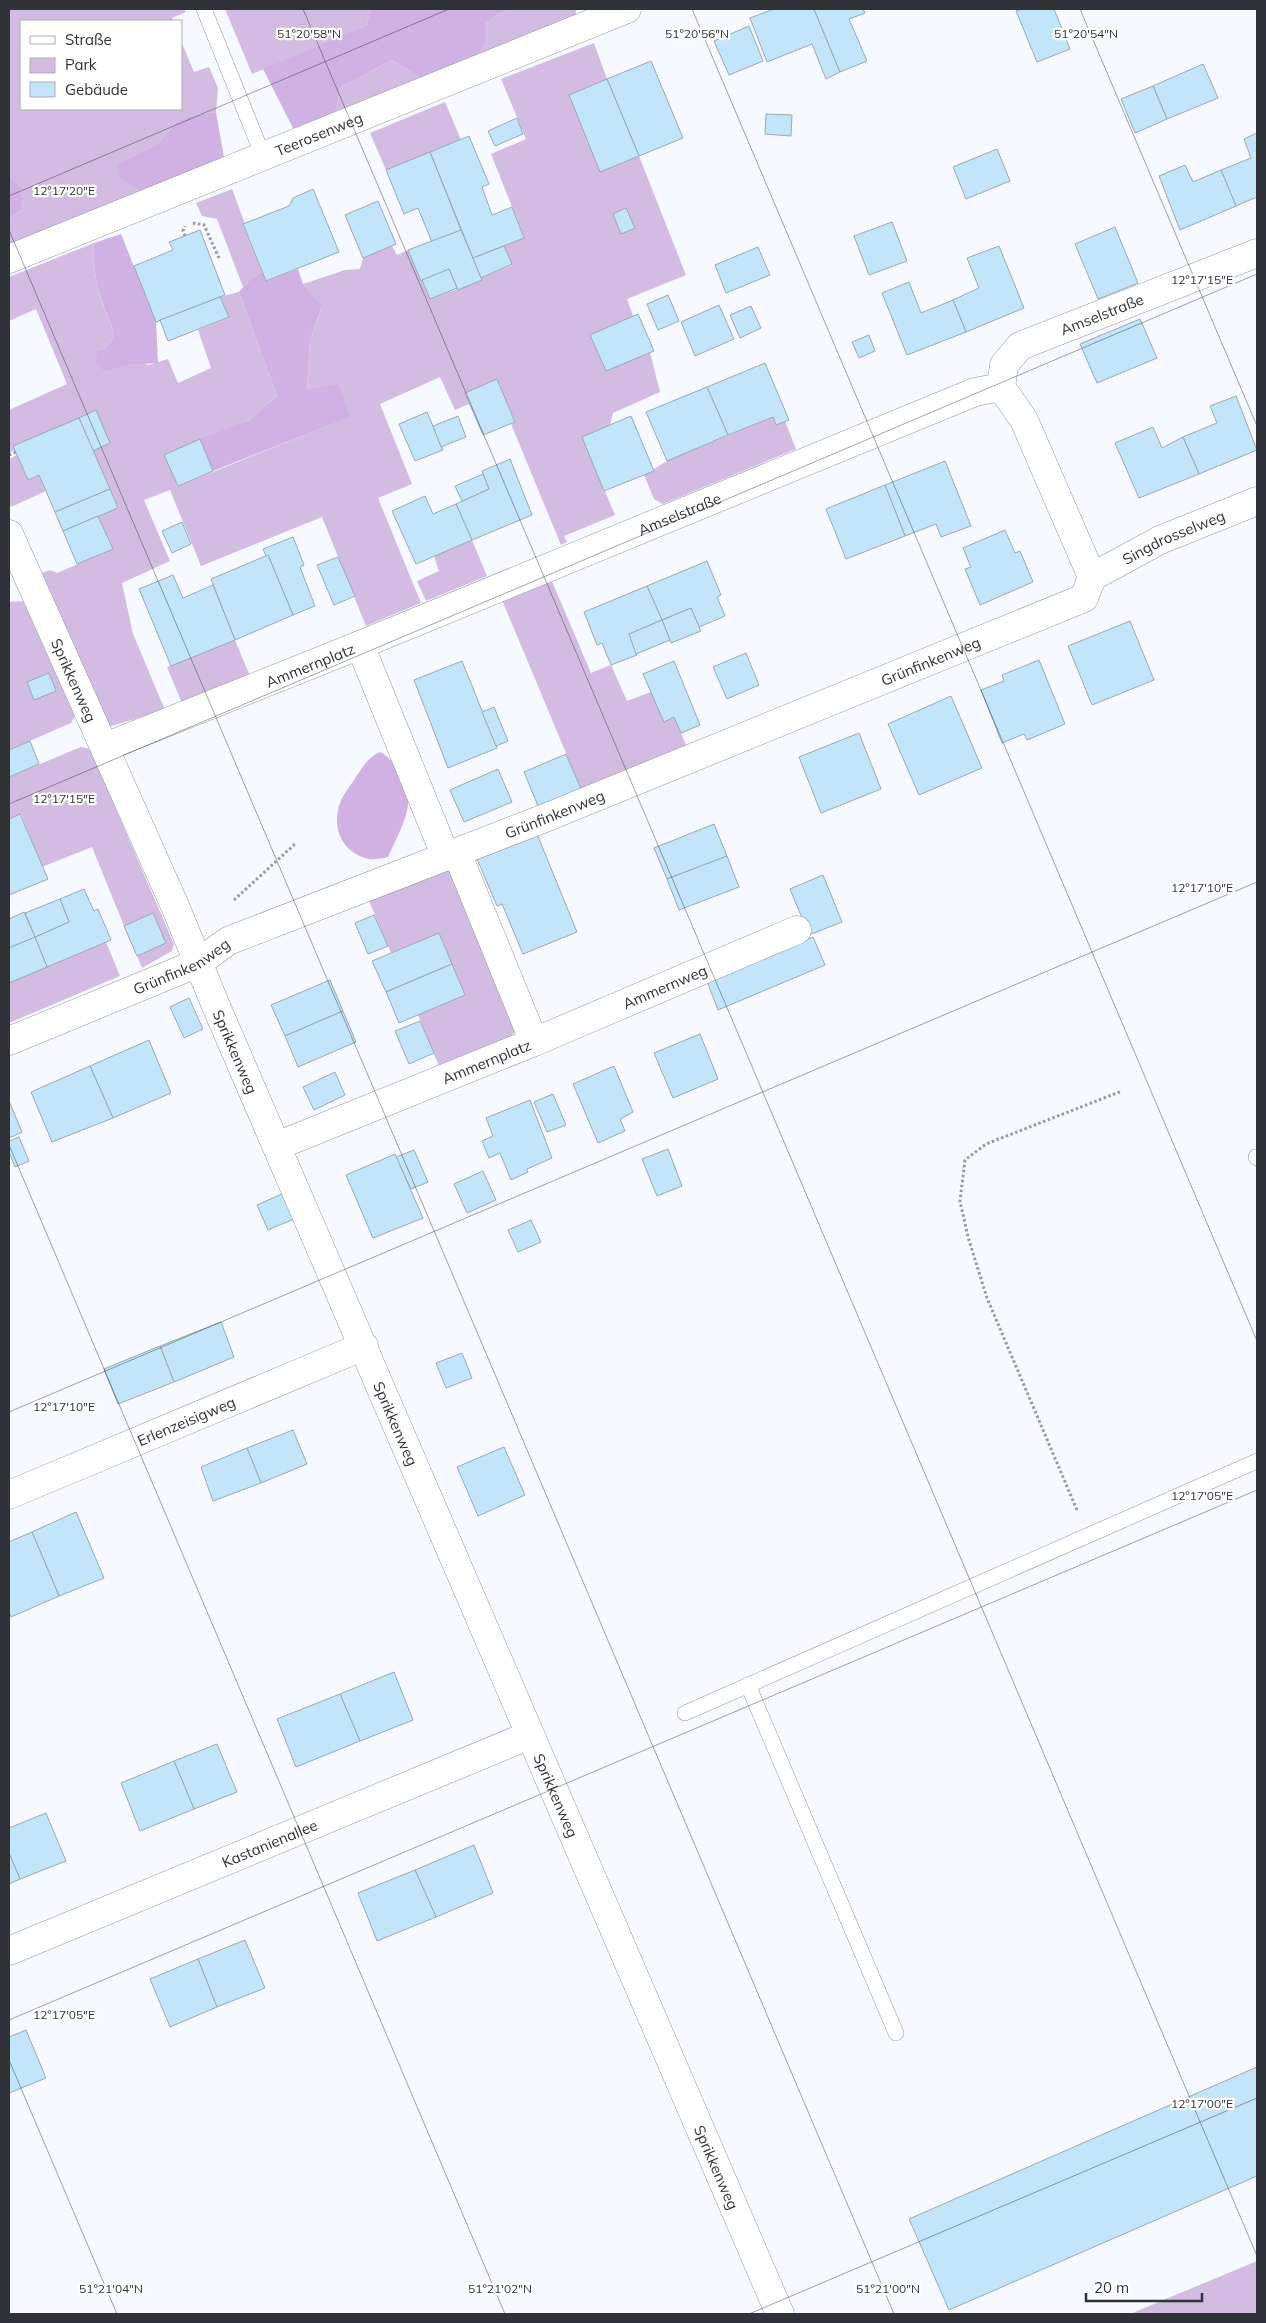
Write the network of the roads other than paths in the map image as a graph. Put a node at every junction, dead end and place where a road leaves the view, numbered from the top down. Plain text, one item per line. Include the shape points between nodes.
1 (204, 9) edge
2 (627, 9) edge
3 (263, 156) junction
4 (1257, 253) edge
5 (9, 259) edge
6 (1001, 387) junction
7 (1257, 501) edge
8 (9, 534) edge
9 (17, 571) edge
10 (1092, 577) junction
11 (360, 645) junction
12 (105, 747) junction
13 (452, 855) junction
14 (797, 930) dead end
15 (198, 963) junction
16 (9, 1041) edge
17 (534, 1042) junction
18 (277, 1146) junction
19 (364, 1346) junction
20 (1257, 1461) edge
21 (9, 1495) edge
22 (748, 1685) junction
23 (685, 1713) dead end
24 (530, 1735) junction
25 (9, 1952) edge
26 (896, 2033) dead end
27 (780, 2314) edge

1 - 3 lane
2 - 3 street, Teerosenweg
3 - 5 street, Teerosenweg
4 - 6 street, Amselstraße via 1020,346 1004,365
6 - 10 street via 1024,420
6 - 11 street, Amselstraße via 975,392
7 - 10 street, Singdrosselweg via 1160,540
8 - 9 street, Sprikkenweg
9 - 12 street, Sprikkenweg
10 - 13 street, Grünfinkenweg via 1084,598
11 - 12 street, Ammernplatz
11 - 13 street, Ammernplatz
12 - 15 street, Sprikkenweg
13 - 15 street, Grünfinkenweg via 228,941
13 - 17 street, Ammernplatz
14 - 17 street, Ammernweg
15 - 16 street, Grünfinkenweg
15 - 18 street, Sprikkenweg
17 - 18 street, Ammernplatz
18 - 19 street, Sprikkenweg
19 - 21 street, Erlenzeisigweg
19 - 24 street, Sprikkenweg
20 - 22 lane
22 - 23 lane
22 - 26 lane
24 - 25 street, Kastanienallee
24 - 27 street, Sprikkenweg

